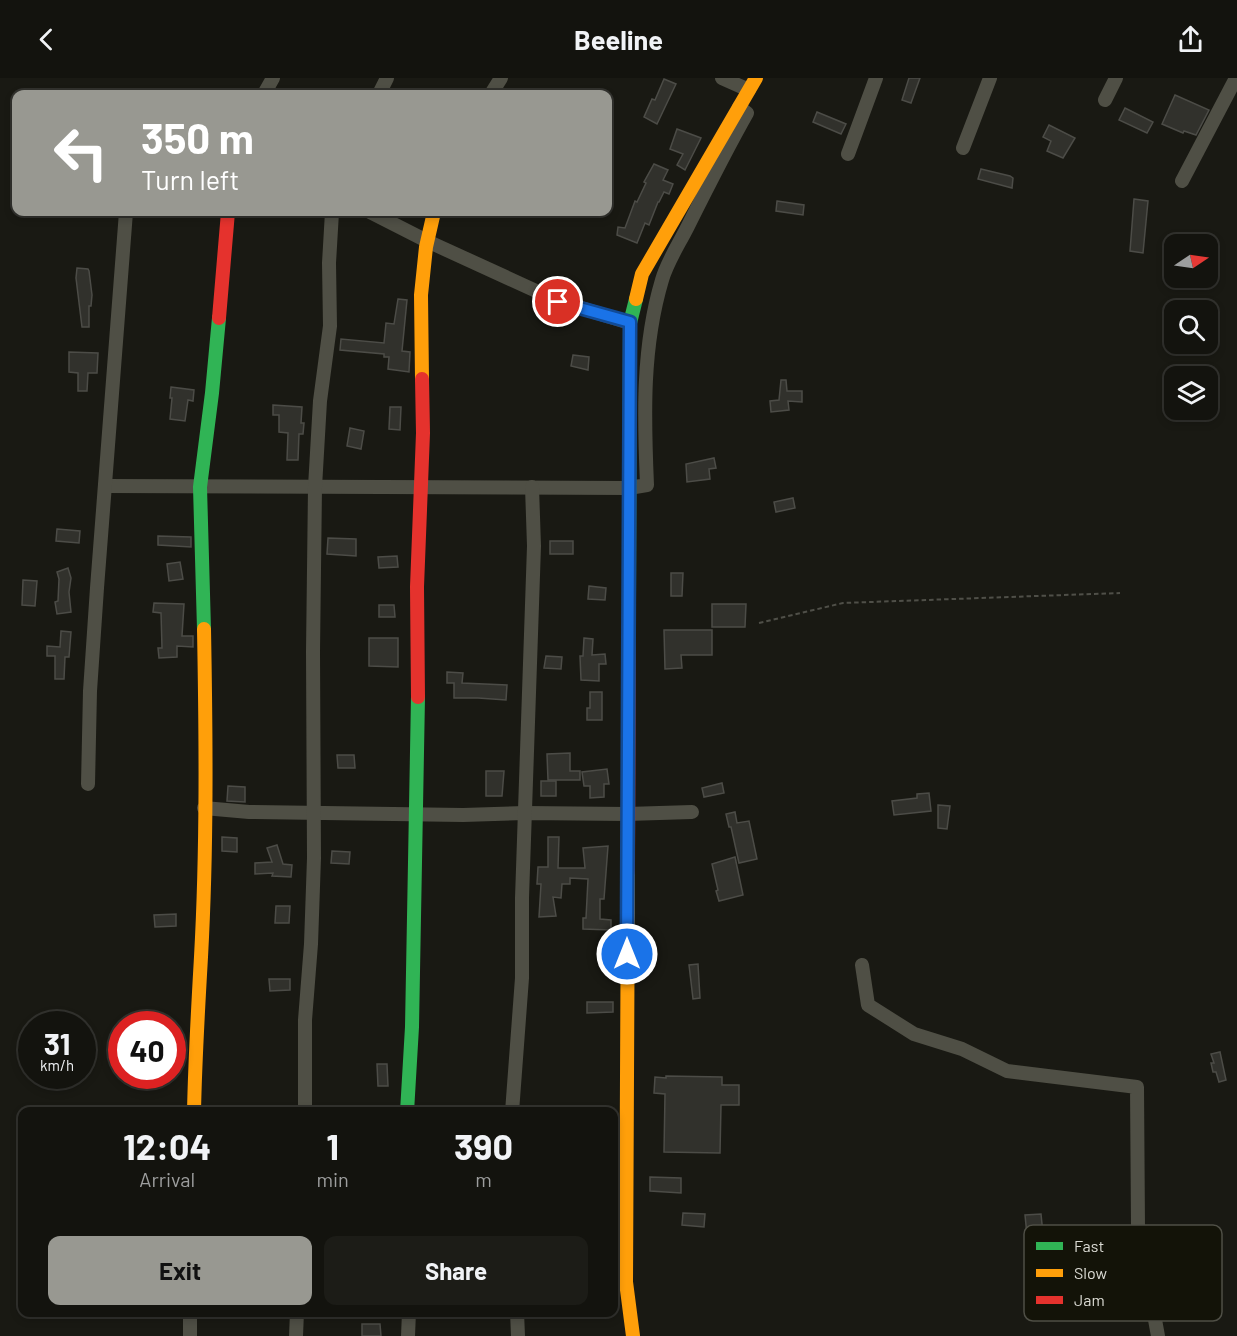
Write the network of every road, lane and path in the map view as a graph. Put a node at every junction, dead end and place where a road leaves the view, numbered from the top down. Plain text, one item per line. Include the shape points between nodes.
1 (722, 78) edge
2 (876, 78) edge
3 (990, 78) edge
4 (1116, 78) edge
5 (1236, 78) edge
6 (752, 84) edge
7 (1105, 100) dead end
8 (739, 107) junction
9 (963, 147) dead end
10 (848, 154) dead end
11 (1182, 181) dead end
12 (126, 216) edge
13 (228, 216) edge
14 (332, 216) edge
15 (378, 216) edge
16 (433, 216) edge
17 (427, 241) junction
18 (630, 322) junction
19 (105, 486) junction
20 (200, 487) junction
21 (315, 488) junction
22 (422, 488) junction
23 (532, 488) junction
24 (629, 488) junction
25 (1120, 593) dead end
26 (759, 623) dead end
27 (88, 784) dead end
28 (204, 808) junction
29 (692, 812) dead end
30 (314, 813) junction
31 (525, 813) junction
32 (416, 814) junction
33 (627, 814) junction
34 (862, 965) dead end
35 (194, 1107) edge
36 (305, 1107) edge
37 (407, 1107) edge
38 (512, 1107) edge
39 (1138, 1225) edge
40 (190, 1317) edge
41 (297, 1317) edge
42 (409, 1317) edge
43 (517, 1317) edge
44 (1155, 1321) edge
45 (190, 1336) edge
46 (296, 1336) edge
47 (408, 1336) edge
48 (518, 1336) edge
49 (633, 1336) edge
50 (1158, 1336) edge

1 - 6 street
2 - 10 street
3 - 9 street
4 - 7 street
5 - 11 street
6 - 8 street
8 - 18 street via 642,274
8 - 24 street via 747,112 663,277 647,345 647,485
12 - 19 street
13 - 20 street
14 - 21 street via 330,326 320,401
15 - 17 street
16 - 17 street
17 - 18 street via 558,302
17 - 22 street via 421,295
18 - 24 street
19 - 20 street
19 - 27 street via 90,691
20 - 21 street
20 - 28 street via 206,665
21 - 22 street
21 - 30 street
22 - 23 street
22 - 32 street via 417,587
23 - 24 street
23 - 31 street via 534,546
24 - 33 street
25 - 26 path via 843,603
28 - 30 street
28 - 35 street
29 - 33 street
30 - 32 street
30 - 36 street
31 - 32 street
31 - 33 street
31 - 38 street via 522,978
32 - 37 street
33 - 49 street via 626,1282
34 - 39 street via 868,1005 914,1034 962,1049 1007,1071 1137,1087
40 - 45 street
41 - 46 street
42 - 47 street
43 - 48 street
44 - 50 street

